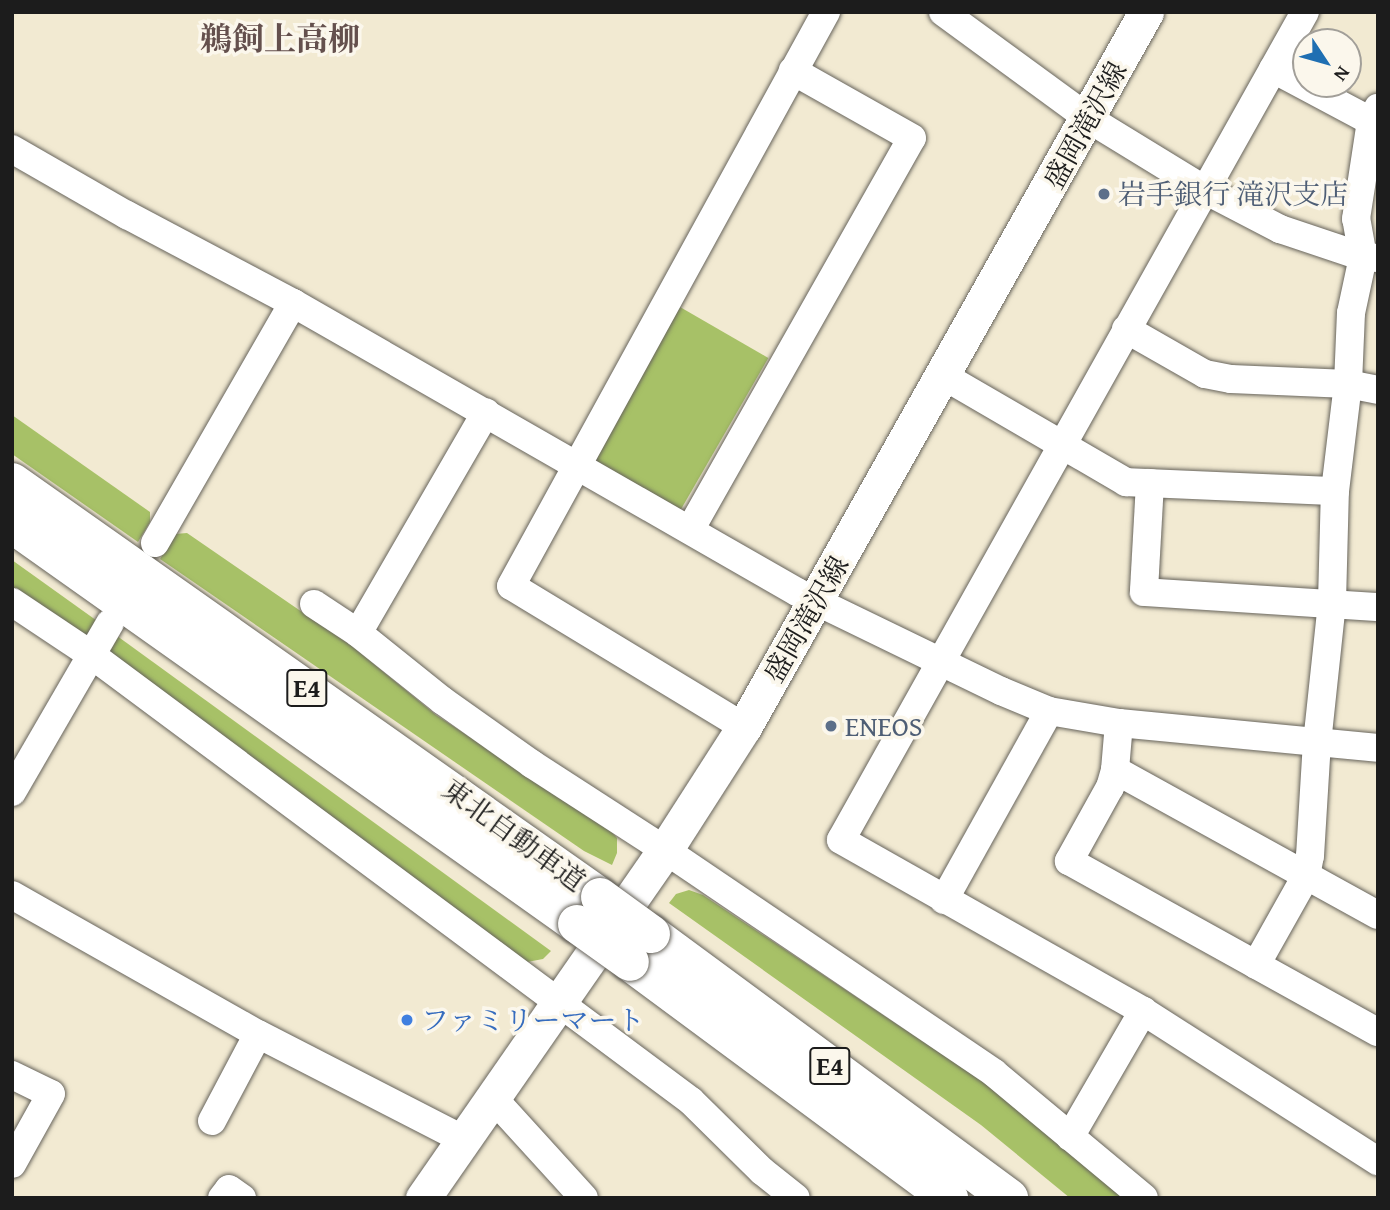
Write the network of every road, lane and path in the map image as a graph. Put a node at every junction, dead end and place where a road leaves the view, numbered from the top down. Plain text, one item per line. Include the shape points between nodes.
1 (826, 12) edge
2 (943, 12) edge
3 (1146, 12) edge
4 (1305, 12) edge
5 (1273, 69) junction
6 (793, 71) junction
7 (1375, 117) edge
8 (1089, 119) junction
9 (12, 149) edge
10 (1205, 190) junction
11 (1370, 258) edge
12 (293, 303) junction
13 (1126, 329) junction
14 (942, 375) junction
15 (1348, 384) junction
16 (1378, 390) edge
17 (486, 412) junction
18 (1060, 446) junction
19 (579, 465) junction
20 (12, 482) edge
21 (1150, 483) junction
22 (1335, 491) junction
23 (12, 524) edge
24 (690, 530) junction
25 (155, 542) dead end
26 (12, 602) edge
27 (817, 602) junction
28 (1332, 602) junction
29 (314, 604) dead end
30 (1378, 607) edge
31 (110, 623) dead end
32 (358, 633) junction
33 (93, 656) junction
34 (941, 665) junction
35 (1049, 711) junction
36 (1119, 723) junction
37 (744, 727) junction
38 (1317, 743) junction
39 (1378, 748) edge
40 (1115, 770) junction
41 (12, 792) edge
42 (666, 850) junction
43 (1306, 876) junction
44 (12, 895) edge
45 (944, 900) junction
46 (588, 910) junction
47 (1378, 915) edge
48 (640, 948) junction
49 (1256, 965) junction
50 (558, 1004) junction
51 (1143, 1011) junction
52 (1378, 1032) edge
53 (258, 1034) junction
54 (12, 1075) edge
55 (493, 1098) junction
56 (212, 1121) dead end
57 (1070, 1137) junction
58 (464, 1140) junction
59 (1378, 1161) edge
60 (12, 1164) edge
61 (222, 1198) edge
62 (242, 1198) edge
63 (423, 1198) edge
64 (584, 1198) edge
65 (796, 1198) edge
66 (949, 1198) edge
67 (1009, 1198) edge
68 (1144, 1198) edge

1 - 6 street
2 - 8 street
3 - 8 main road, 盛岡滝沢線
4 - 5 street
5 - 7 street
5 - 10 street
6 - 19 street
6 - 24 street via 912,138
7 - 11 street via 1356,219
8 - 10 street
8 - 14 main road, 盛岡滝沢線
9 - 12 street
10 - 11 street via 1280,229
10 - 13 street
11 - 15 street via 1351,313
12 - 17 street
12 - 25 street
13 - 15 street via 1205,374
13 - 18 street
14 - 18 street
14 - 27 main road, 盛岡滝沢線
15 - 16 street
15 - 22 street
17 - 19 street
17 - 32 street
18 - 21 street via 1126,482
18 - 34 street
19 - 24 street
19 - 37 street via 511,586
20 - 46 highway, 東北自動車道 / E4
21 - 22 street
21 - 28 street via 1144,592
22 - 28 street
23 - 46 highway, 東北自動車道 / E4
24 - 27 street
26 - 33 street
27 - 34 street
27 - 37 main road, 盛岡滝沢線
28 - 30 street
28 - 38 street
29 - 32 street
31 - 33 street
32 - 42 street via 532,764
33 - 41 street
33 - 50 street
34 - 35 street
34 - 45 street via 841,840
35 - 36 street
35 - 45 street
36 - 38 street
36 - 40 street
37 - 42 main road, 盛岡滝沢線
38 - 39 street
38 - 43 street
40 - 43 street
40 - 49 street via 1069,861
42 - 50 main road, 盛岡滝沢線
42 - 57 street via 994,1073
43 - 47 street
43 - 49 street
44 - 53 street
45 - 51 street
46 - 48 highway, 東北自動車道 / E4, bridge
48 - 66 highway, 東北自動車道 / E4
48 - 67 highway, 東北自動車道 / E4
49 - 52 street
50 - 55 main road, 盛岡滝沢線
50 - 65 street via 691,1101
51 - 57 street
51 - 59 street
53 - 56 street
53 - 58 street
54 - 60 street via 51,1094
55 - 58 main road, 盛岡滝沢線
55 - 64 street
57 - 68 street
58 - 63 main road, 盛岡滝沢線
61 - 62 street via 229,1189

